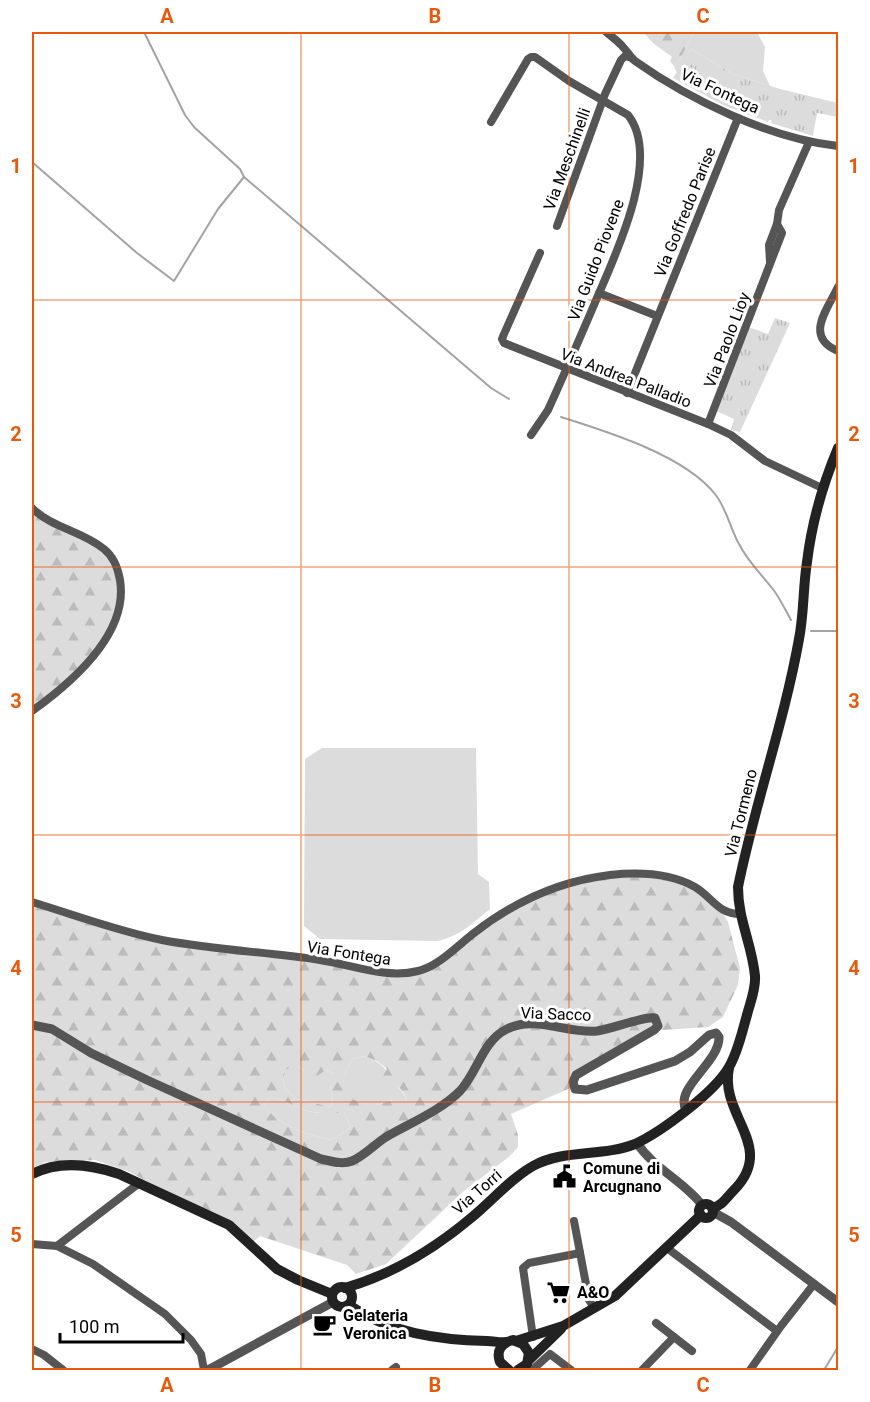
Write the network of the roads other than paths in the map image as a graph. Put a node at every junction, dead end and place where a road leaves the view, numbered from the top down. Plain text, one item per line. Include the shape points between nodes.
1 (606, 32) edge
2 (632, 58) junction
3 (602, 101) junction
4 (738, 118) junction
5 (491, 122) dead end
6 (809, 142) junction
7 (838, 146) edge
8 (557, 226) dead end
9 (540, 253) dead end
10 (838, 287) edge
11 (599, 293) junction
12 (657, 316) junction
13 (838, 351) edge
14 (567, 369) junction
15 (627, 393) junction
16 (708, 424) junction
17 (531, 435) dead end
18 (838, 448) edge
19 (822, 488) junction
20 (32, 508) edge
21 (32, 711) edge
22 (32, 902) edge
23 (740, 914) junction
24 (32, 1025) edge
25 (729, 1067) junction
26 (715, 1083) junction
27 (728, 1092) junction
28 (686, 1110) junction
29 (637, 1143) junction
30 (32, 1174) edge
31 (138, 1184) junction
32 (707, 1210) junction
33 (574, 1221) dead end
34 (32, 1244) edge
35 (57, 1246) junction
36 (667, 1248) junction
37 (580, 1253) junction
38 (814, 1284) junction
39 (345, 1287) junction
40 (333, 1298) junction
41 (838, 1302) edge
42 (349, 1305) junction
43 (594, 1308) junction
44 (656, 1323) dead end
45 (563, 1326) junction
46 (777, 1331) junction
47 (533, 1336) junction
48 (675, 1337) junction
49 (478, 1341) junction
50 (511, 1342) junction
51 (32, 1349) edge
52 (692, 1350) dead end
53 (503, 1366) edge
54 (530, 1366) edge
55 (519, 1370) edge
56 (63, 1371) edge
57 (206, 1371) edge
58 (571, 1371) edge
59 (642, 1371) edge
60 (750, 1371) edge

1 - 2 street, Via Fontega
2 - 3 street, Via Meschinelli via 625,56 621,60
2 - 4 street, Via Fontega via 676,87
3 - 5 street, Via Meschinelli via 531,57
3 - 8 street, Via Meschinelli
3 - 11 street, Via Guido Piovene via 628,115 634,123 639,162 629,222
4 - 6 street, Via Fontega
4 - 12 street, Via Goffredo Parise
6 - 7 street, Via Fontega
6 - 16 street, Via Paolo Lioy via 779,210 769,245 771,265
9 - 14 street, Via Andrea Palladio via 502,339 513,348
10 - 13 street via 819,331 821,340
11 - 12 street
11 - 14 street, Via Guido Piovene
12 - 15 street, Via Goffredo Parise
14 - 15 street, Via Andrea Palladio
14 - 17 street, Via Guido Piovene via 549,410
15 - 16 street, Via Andrea Palladio
16 - 19 street, Via Andrea Palladio via 740,441 757,457
18 - 19 main road, Via Tormeno
19 - 23 main road, Via Tormeno via 807,560 799,638 738,887
20 - 21 street via 42,518 103,548 118,570 122,592 119,613 106,640 55,695
22 - 23 street, Via Fontega via 125,932 165,940 398,974 435,964 523,901 564,885 610,875 654,874 671,878 692,885 726,912
23 - 25 main road, Via Tormeno via 753,962 754,988
24 - 28 street, Via Sacco via 52,1029 147,1080 334,1162 353,1161 450,1099 471,1077 496,1036 520,1024 593,1031 655,1018 658,1026 654,1030 576,1075 575,1089 588,1090 684,1057 716,1033 717,1049 686,1092
25 - 26 main road, Via Tormeno
25 - 27 main road
26 - 27 main road
26 - 28 main road, Via Tormeno
27 - 32 main road via 750,1149 750,1167 744,1180 719,1206
28 - 29 main road, Via Tormeno
29 - 32 street
29 - 39 main road, Via Torri via 540,1162 419,1257 388,1273
30 - 31 main road via 53,1166 86,1165
31 - 35 street
31 - 40 main road via 229,1225 277,1269
32 - 36 main road
32 - 38 street via 731,1222
33 - 37 street
34 - 35 street
35 - 57 street via 93,1264 165,1314 191,1340
36 - 43 main road via 615,1296
36 - 46 street
37 - 43 street
37 - 47 street via 529,1263 524,1268
38 - 41 street
38 - 46 street
39 - 40 main road via 339,1287
39 - 42 main road via 352,1294
40 - 42 main road via 340,1307
40 - 57 street
42 - 49 main road via 406,1331
43 - 45 main road
44 - 48 street
45 - 47 main road
45 - 54 main road
46 - 60 street
47 - 50 main road
48 - 52 street
48 - 59 street
49 - 50 main road
49 - 53 main road
50 - 53 main road via 500,1348
50 - 54 main road via 523,1344 528,1350
51 - 56 street
54 - 55 main road
54 - 58 street via 550,1354

